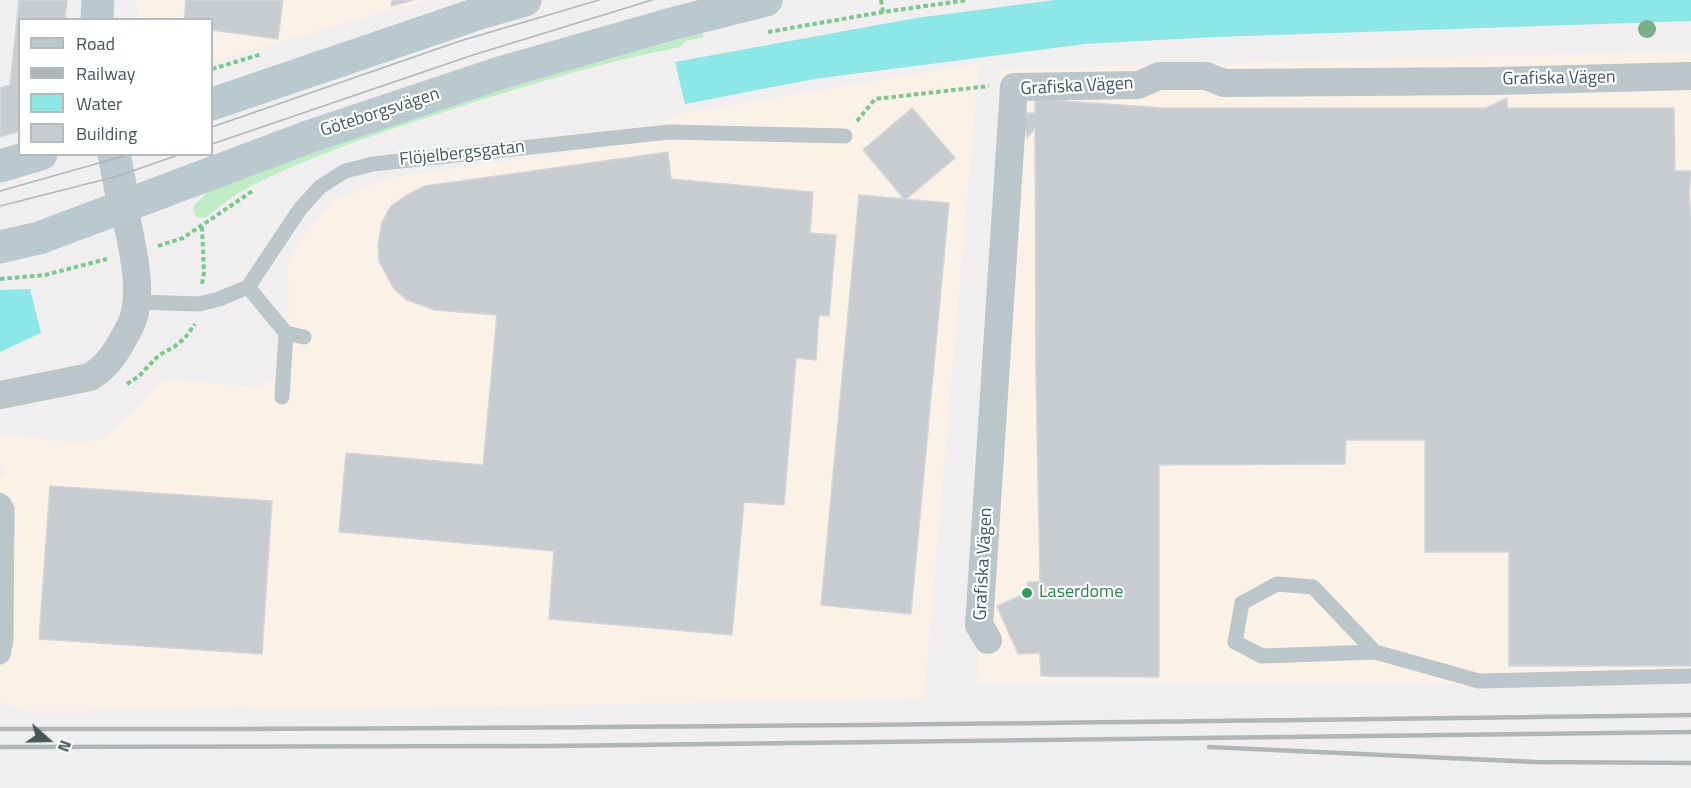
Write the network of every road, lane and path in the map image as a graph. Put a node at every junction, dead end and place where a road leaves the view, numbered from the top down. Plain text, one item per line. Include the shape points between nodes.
1 (98, 0) edge
2 (525, 0) edge
3 (766, 0) edge
4 (881, 0) edge
5 (968, 0) edge
6 (883, 12) junction
7 (98, 18) edge
8 (767, 32) dead end
9 (1691, 76) edge
10 (1014, 87) junction
11 (213, 104) edge
12 (845, 136) joint
13 (34, 156) edge
14 (114, 156) edge
15 (0, 166) edge
16 (257, 188) dead end
17 (124, 206) junction
18 (0, 247) edge
19 (132, 253) junction
20 (0, 279) edge
21 (248, 286) junction
22 (137, 302) junction
23 (286, 333) junction
24 (304, 337) dead end
25 (0, 395) edge
26 (282, 397) dead end
27 (0, 500) edge
28 (988, 640) dead end
29 (1375, 651) junction
30 (0, 657) edge
31 (1691, 676) edge

1 - 7 main road
2 - 11 main road
3 - 17 main road, Göteborgsvägen via 503,72 308,137
4 - 6 path
5 - 6 path
6 - 8 path
9 - 10 street, Grafiska Vägen via 1224,83 1206,76 1159,76 1138,85
10 - 12 path via 875,99
10 - 28 street, Grafiska Vägen via 979,625
12 - 21 lane, Flöjelbergsgatan via 669,132 373,164 345,171 320,187 300,209
13 - 15 main road
14 - 17 main road
16 - 19 path via 183,238
17 - 18 main road, Göteborgsvägen via 39,238
17 - 19 street
19 - 20 path via 45,275
19 - 22 street
21 - 22 lane via 199,304
21 - 23 lane
22 - 25 street via 132,322 101,370 90,377
23 - 24 lane
23 - 26 lane
27 - 30 lane via 7,509 6,640
29 - 29 lane via 1313,587 1277,584 1242,603 1235,642 1262,656
29 - 31 lane via 1479,681

